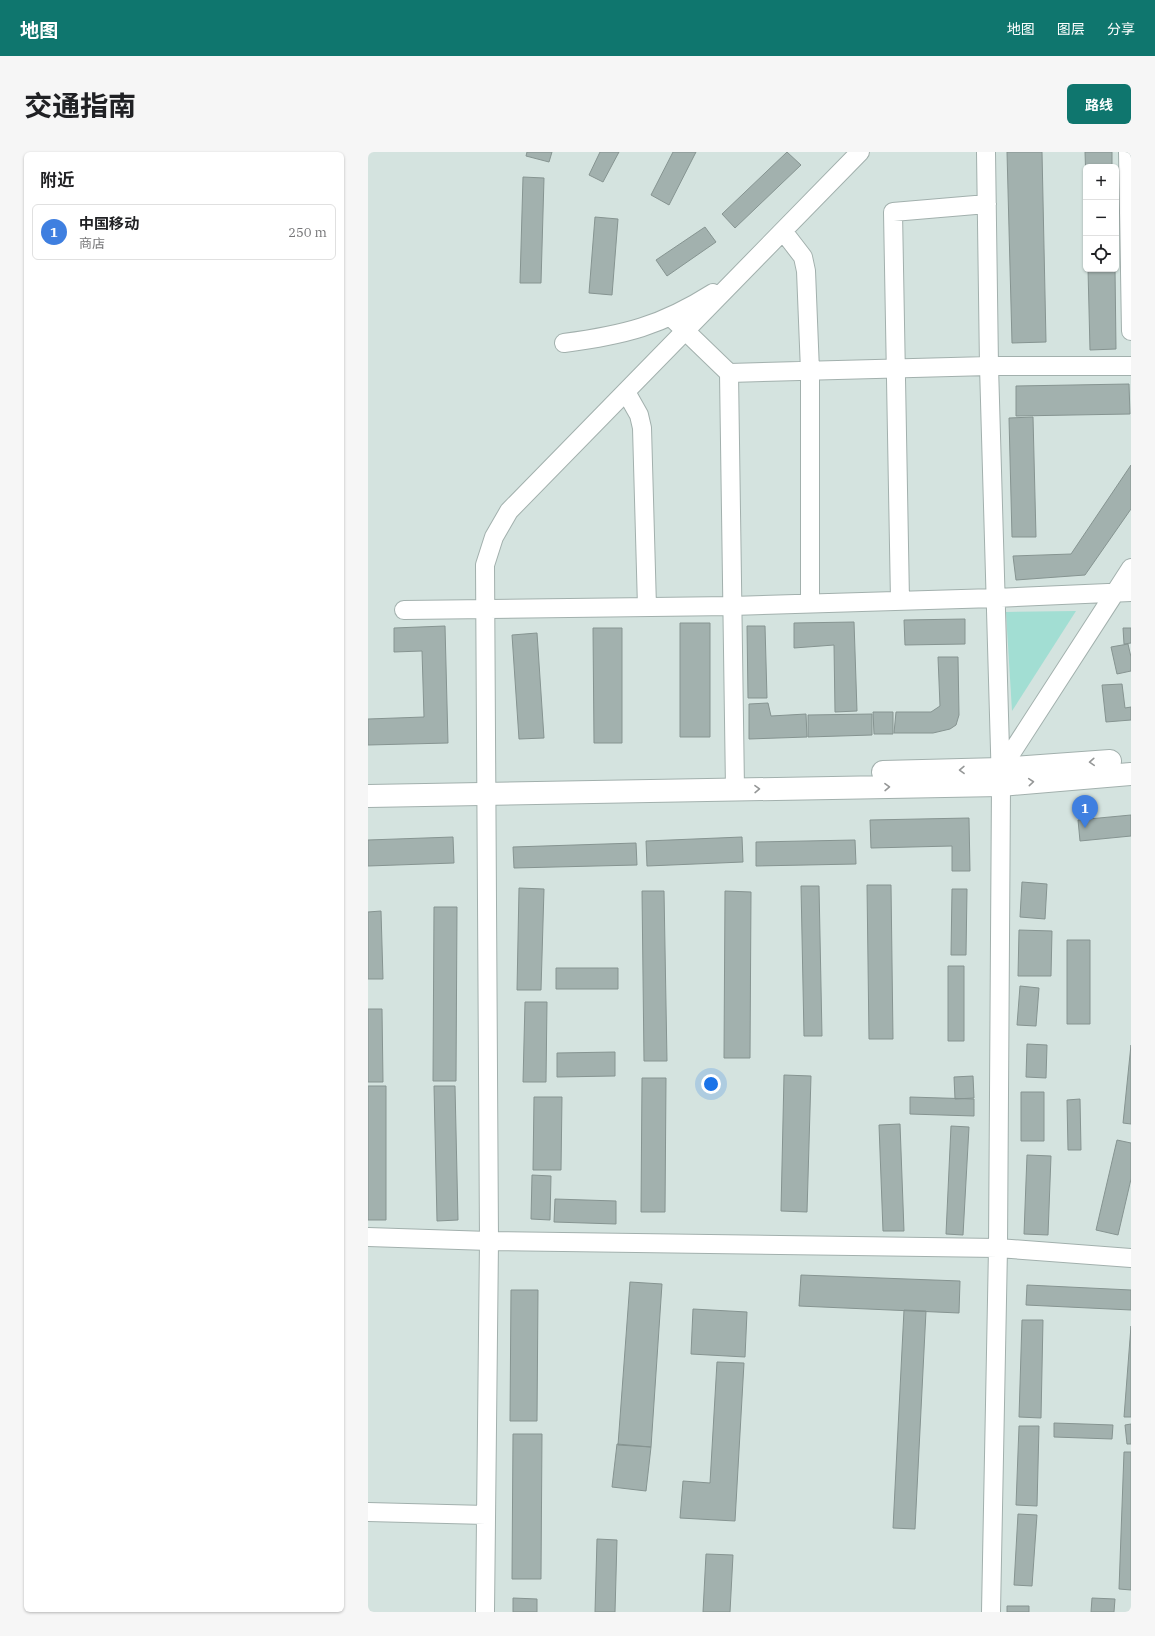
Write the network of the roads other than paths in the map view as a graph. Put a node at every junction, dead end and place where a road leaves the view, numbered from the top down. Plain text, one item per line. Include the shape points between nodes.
1 (860, 152) edge
2 (986, 152) edge
3 (1128, 152) edge
4 (1130, 187) edge
5 (987, 204) junction
6 (783, 231) junction
7 (737, 277) junction
8 (671, 317) junction
9 (685, 331) junction
10 (1131, 331) edge
11 (564, 343) dead end
12 (989, 366) junction
13 (1131, 366) edge
14 (895, 368) junction
15 (810, 371) junction
16 (729, 373) junction
17 (626, 392) junction
18 (1131, 568) edge
19 (1122, 593) edge
20 (995, 598) junction
21 (900, 601) junction
22 (810, 603) junction
23 (732, 606) junction
24 (647, 607) junction
25 (484, 609) junction
26 (404, 610) dead end
27 (1131, 759) edge
28 (1131, 774) edge
29 (1001, 777) junction
30 (368, 782) edge
31 (734, 782) junction
32 (486, 788) junction
33 (368, 796) edge
34 (368, 1238) edge
35 (489, 1241) junction
36 (998, 1248) junction
37 (1131, 1258) edge
38 (368, 1512) edge
39 (486, 1515) junction
40 (485, 1612) edge
41 (991, 1612) edge

1 - 6 street
2 - 5 street
3 - 4 street
4 - 10 street
5 - 12 street
5 - 14 street via 893,212
6 - 7 street
6 - 15 street via 803,257
7 - 8 street
7 - 9 street
8 - 9 street
8 - 11 street via 608,337
9 - 16 street
9 - 17 street
12 - 13 street
12 - 14 street
12 - 20 street
14 - 15 street
14 - 21 street
15 - 16 street
15 - 22 street
16 - 23 street
17 - 24 street via 639,415 642,428
17 - 25 street via 509,511 494,537 485,565
18 - 19 street
19 - 20 street
19 - 29 street
20 - 21 street
20 - 29 street
21 - 22 street
22 - 23 street
23 - 24 street
23 - 31 street
24 - 25 street
25 - 26 street
25 - 32 street
27 -> 29 highway
29 -> 28 highway
29 - 31 highway
29 - 36 street
30 - 32 highway
31 - 32 highway
32 - 33 highway
32 - 35 street
34 - 35 street
35 - 36 street
35 - 39 street
36 - 37 street
36 - 41 street
38 - 39 street
39 - 40 street

